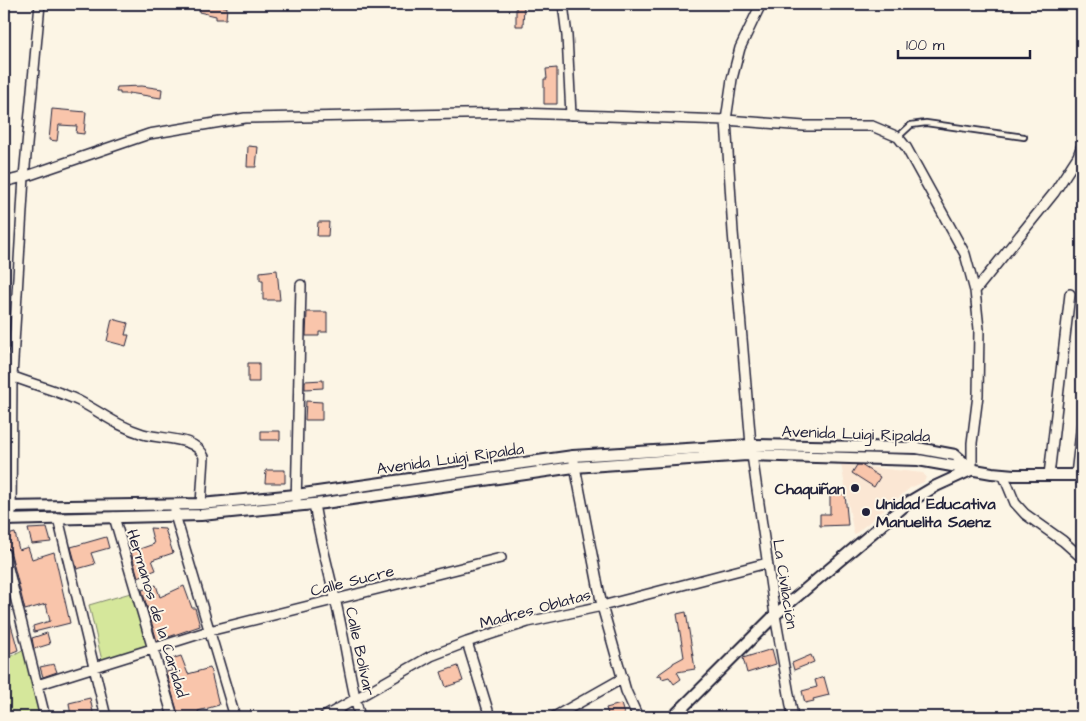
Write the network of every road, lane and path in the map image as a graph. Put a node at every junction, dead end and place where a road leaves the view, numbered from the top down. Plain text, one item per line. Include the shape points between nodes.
1 (40, 4) edge
2 (563, 4) edge
3 (761, 4) edge
4 (571, 114) junction
5 (726, 120) junction
6 (898, 137) junction
7 (1024, 137) dead end
8 (1082, 145) edge
9 (24, 177) junction
10 (4, 182) edge
11 (301, 285) dead end
12 (975, 291) junction
13 (1070, 294) dead end
14 (8, 375) edge
15 (1082, 423) edge
16 (751, 450) junction
17 (572, 456) junction
18 (574, 467) junction
19 (972, 470) junction
20 (1003, 474) junction
21 (1049, 475) junction
22 (1079, 475) edge
23 (296, 500) junction
24 (201, 504) junction
25 (314, 504) junction
26 (7, 507) edge
27 (175, 510) junction
28 (114, 517) junction
29 (58, 518) junction
30 (7, 520) edge
31 (4, 552) edge
32 (501, 558) dead end
33 (1082, 558) edge
34 (767, 563) junction
35 (335, 600) junction
36 (602, 606) junction
37 (775, 615) junction
38 (209, 631) junction
39 (467, 642) junction
40 (153, 649) junction
41 (94, 668) junction
42 (623, 678) junction
43 (38, 685) junction
44 (355, 700) junction
45 (46, 717) edge
46 (106, 717) edge
47 (173, 717) edge
48 (235, 717) edge
49 (324, 717) edge
50 (360, 717) edge
51 (490, 717) edge
52 (554, 717) edge
53 (638, 717) edge
54 (673, 717) edge
55 (793, 717) edge

1 - 9 street
2 - 4 street
3 - 5 street, La Civilación via 740,48
4 - 5 street
4 - 9 street via 245,118 149,134
5 - 6 street via 804,126 872,126
5 - 16 street, La Civilación
6 - 7 lane via 911,125 926,124
6 - 12 street via 965,254
8 - 12 street via 1054,193
9 - 10 street
9 - 14 street
11 - 23 street
12 - 19 street via 978,394
13 - 21 street
14 - 24 street via 80,401 132,431 188,442 197,447 204,458
14 - 26 street
15 - 22 street
16 - 17 street, Avenida Luigi Ripalda
16 - 18 street, Avenida Luigi Ripalda
16 - 19 street, Avenida Luigi Ripalda via 918,460
16 - 34 street, La Civilación
17 - 18 street
17 - 23 street, Avenida Luigi Ripalda
18 - 25 street, Avenida Luigi Ripalda
18 - 36 street
19 - 20 street, Avenida Luigi Ripalda
19 - 37 street via 909,502
20 - 21 street, Avenida Luigi Ripalda
20 - 33 street via 1015,503 1025,514
21 - 22 street, Avenida Luigi Ripalda
23 - 24 street, Avenida Luigi Ripalda
23 - 25 street, Avenida Luigi Ripalda
23 - 27 street, Avenida Luigi Ripalda via 201,515
24 - 27 street, Avenida Luigi Ripalda
25 - 35 street, Calle Bolívar
26 - 27 street, Avenida Luigi Ripalda
26 - 30 street
27 - 28 street, Avenida Luigi Ripalda
27 - 38 street
28 - 29 street, Avenida Luigi Ripalda
28 - 40 street, Hermanos de la Caridad
29 - 30 street, Avenida Luigi Ripalda
29 - 41 street
31 - 43 street
32 - 35 street, Calle Sucre
34 - 36 street, Madres Oblatas
34 - 37 street, La Civilación
35 - 38 street, Calle Sucre
35 - 44 street, Calle Bolívar
36 - 39 street, Madres Oblatas via 528,622
36 - 42 street
37 - 54 street
37 - 55 street, La Civilación
38 - 40 street, Calle Sucre
38 - 48 street
39 - 44 street, Madres Oblatas via 431,656
39 - 51 street
40 - 41 street, Calle Sucre
40 - 47 street, Hermanos de la Caridad
41 - 43 street, Calle Sucre
41 - 46 street
42 - 52 street
42 - 53 street
43 - 45 street
44 - 49 street, Madres Oblatas
44 - 50 street, Calle Bolívar

